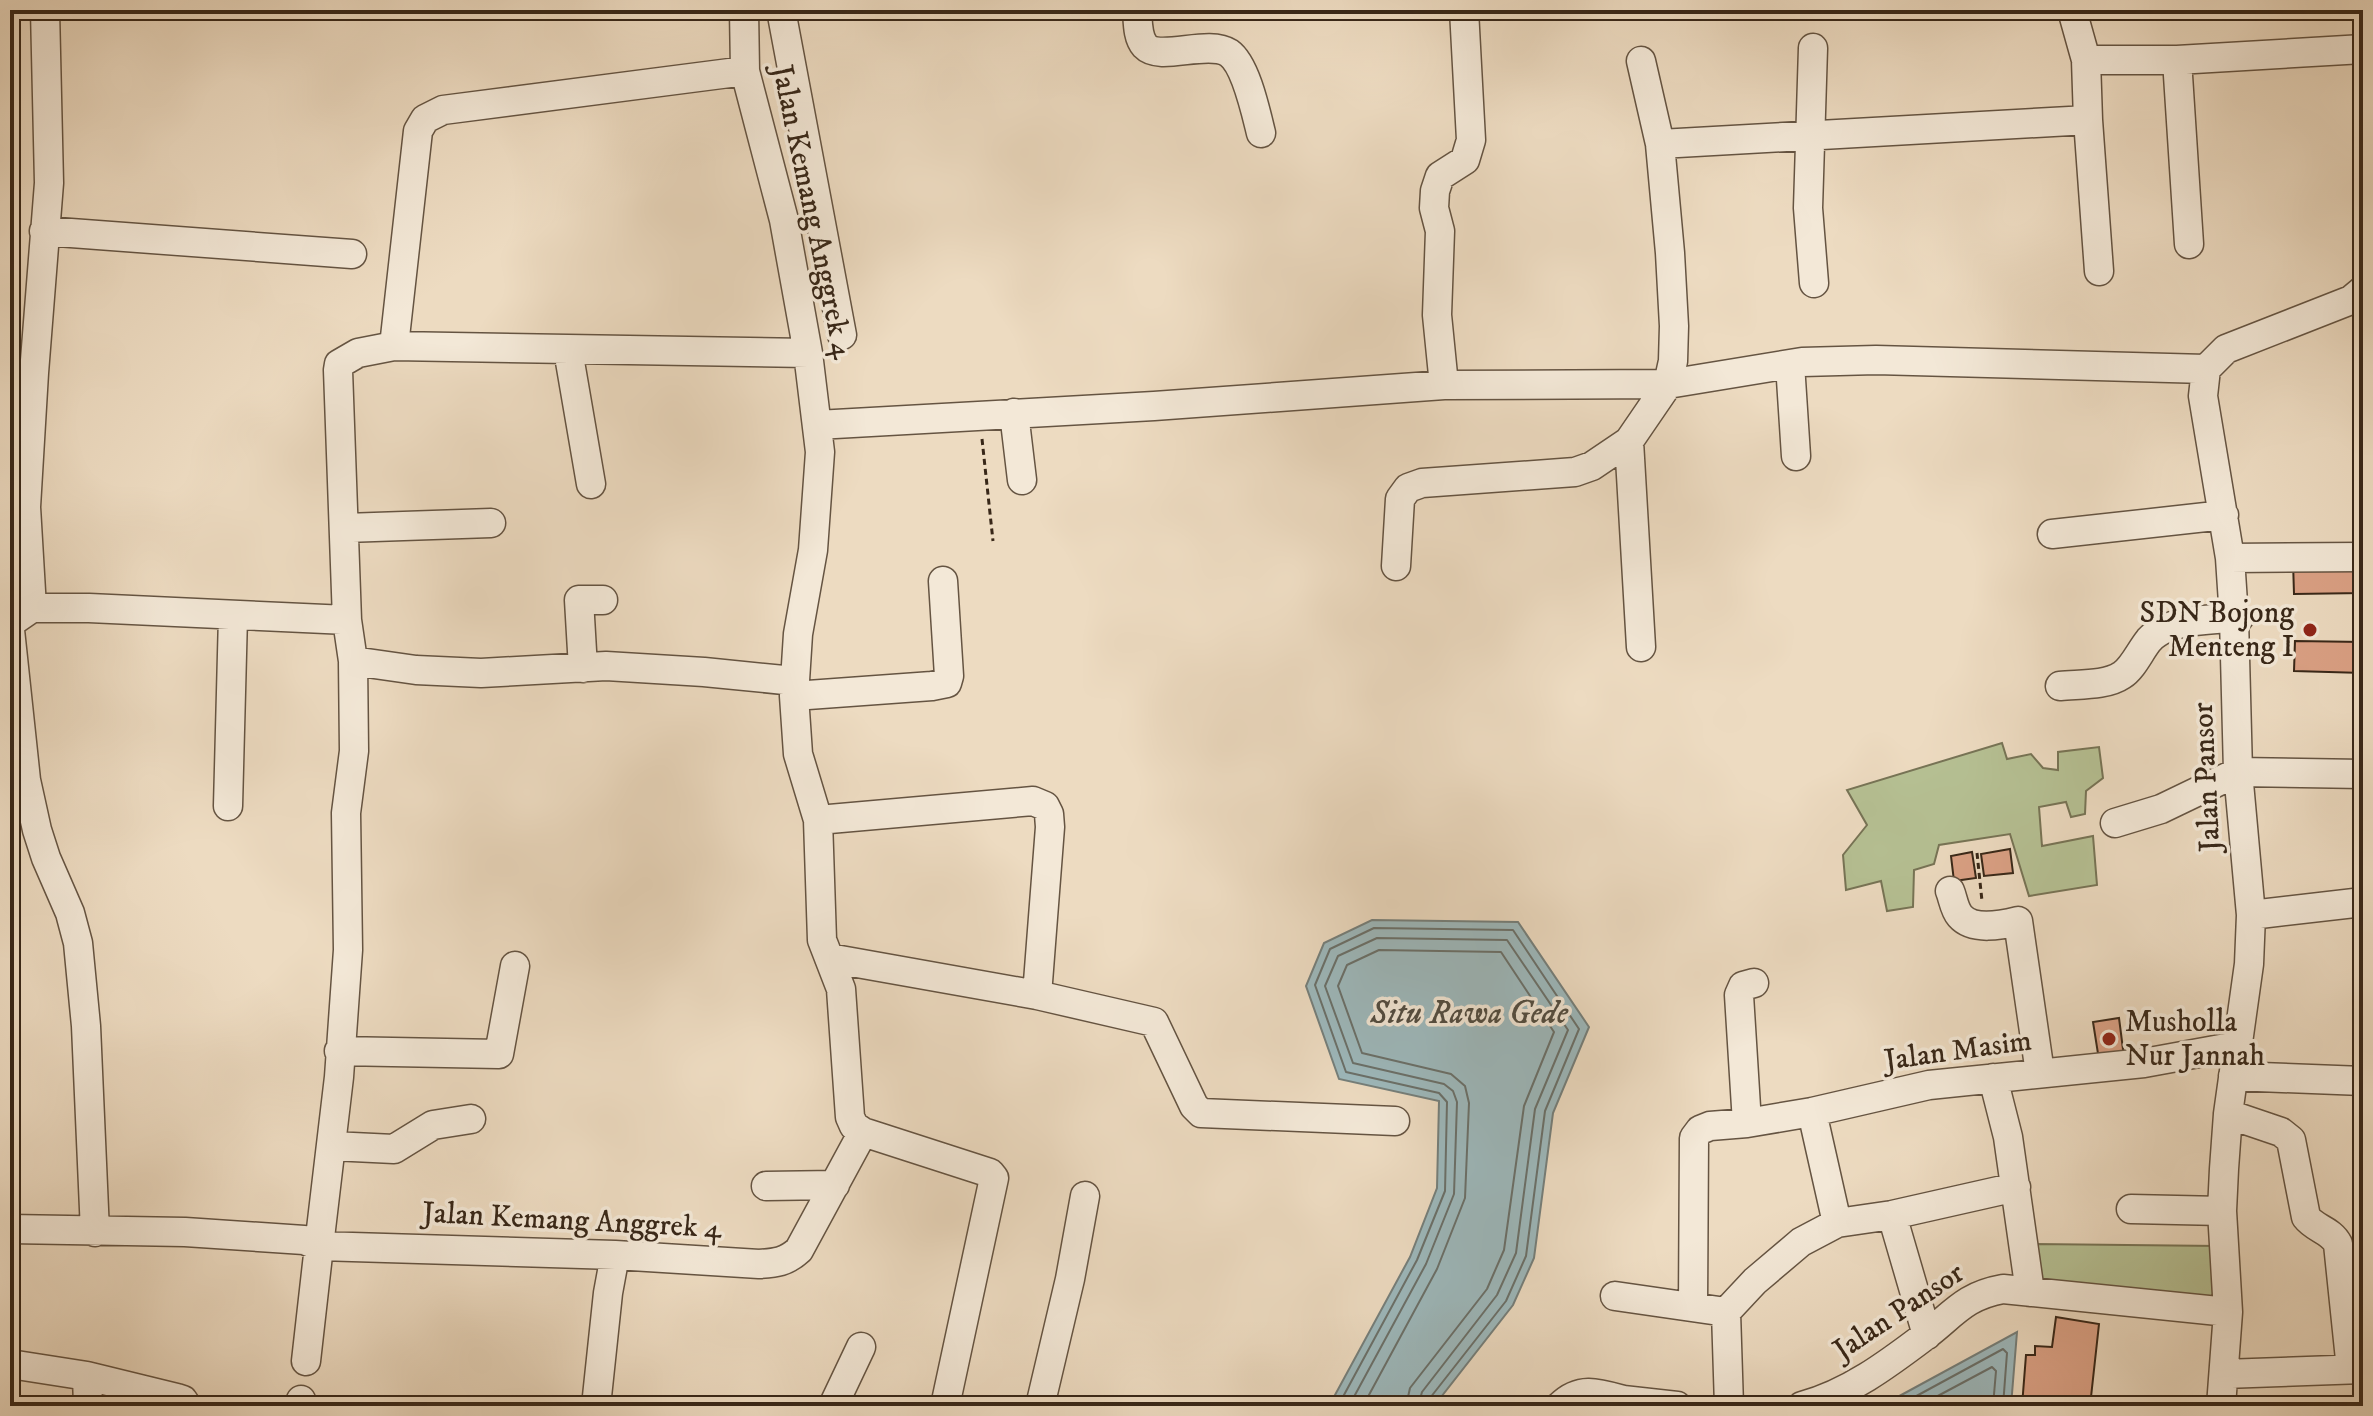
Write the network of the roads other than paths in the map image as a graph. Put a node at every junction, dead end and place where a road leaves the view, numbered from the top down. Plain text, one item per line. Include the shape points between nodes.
1 (45, 10) edge
2 (744, 10) edge
3 (781, 10) edge
4 (1137, 10) edge
5 (1464, 10) edge
6 (2072, 10) edge
7 (1813, 48) dead end
8 (2363, 49) edge
9 (2086, 60) junction
10 (2177, 60) junction
11 (1641, 61) dead end
12 (745, 71) junction
13 (2088, 120) junction
14 (1261, 133) dead end
15 (1811, 136) junction
16 (1660, 144) junction
17 (44, 231) junction
18 (2189, 244) dead end
19 (352, 254) dead end
20 (2099, 271) dead end
21 (1814, 283) dead end
22 (2363, 290) edge
23 (842, 335) dead end
24 (394, 346) junction
25 (568, 350) junction
26 (808, 353) junction
27 (1790, 364) junction
28 (2206, 369) junction
29 (1668, 384) junction
30 (1444, 385) junction
31 (1014, 413) junction
32 (817, 425) junction
33 (1629, 441) junction
34 (1796, 456) dead end
35 (1022, 480) dead end
36 (591, 484) dead end
37 (18, 506) edge
38 (2224, 515) junction
39 (491, 523) dead end
40 (345, 528) junction
41 (2052, 534) dead end
42 (2363, 557) edge
43 (2230, 558) junction
44 (1396, 566) dead end
45 (943, 581) dead end
46 (603, 600) dead end
47 (233, 616) junction
48 (2237, 618) junction
49 (347, 620) junction
50 (17, 621) edge
51 (1641, 647) dead end
52 (353, 661) junction
53 (583, 668) junction
54 (2060, 686) dead end
55 (794, 689) junction
56 (2238, 772) junction
57 (2363, 774) edge
58 (228, 806) dead end
59 (818, 820) junction
60 (2115, 823) dead end
61 (1950, 891) dead end
62 (2363, 902) edge
63 (2251, 915) junction
64 (829, 958) junction
65 (515, 966) dead end
66 (1754, 983) dead end
67 (1037, 995) junction
68 (2237, 1046) junction
69 (339, 1051) junction
70 (2040, 1073) junction
71 (2233, 1076) junction
72 (1993, 1078) junction
73 (2363, 1081) edge
74 (1812, 1112) junction
75 (2228, 1114) junction
76 (471, 1119) dead end
77 (1395, 1121) dead end
78 (1747, 1123) junction
79 (863, 1132) junction
80 (332, 1146) junction
81 (835, 1185) junction
82 (766, 1186) dead end
83 (2016, 1187) junction
84 (1085, 1196) dead end
85 (2131, 1209) dead end
86 (2219, 1211) junction
87 (1892, 1215) junction
88 (1837, 1223) junction
89 (10, 1229) edge
90 (95, 1232) junction
91 (319, 1246) junction
92 (615, 1255) junction
93 (2030, 1292) junction
94 (1615, 1296) dead end
95 (1693, 1307) junction
96 (1726, 1312) junction
97 (2228, 1312) junction
98 (1927, 1335) junction
99 (861, 1347) dead end
100 (306, 1361) dead end
101 (10, 1364) edge
102 (2357, 1369) edge
103 (2224, 1374) junction
104 (87, 1376) junction
105 (182, 1402) edge
106 (1622, 1403) edge
107 (88, 1406) edge
108 (596, 1406) edge
109 (833, 1406) edge
110 (945, 1406) edge
111 (1040, 1406) edge
112 (1560, 1406) edge
113 (1677, 1406) edge
114 (1729, 1406) edge
115 (1802, 1406) edge
116 (2221, 1406) edge

1 - 17 street via 49,183
2 - 12 street, Jalan Kemang Anggrek 4
3 - 23 street
4 - 14 street via 1145,47 1155,52 1217,48 1231,54 1252,97
5 - 30 street via 1471,140 1465,160 1440,176 1435,199
6 - 9 street
7 - 15 street
8 - 10 street
9 - 10 street
9 - 13 street
10 - 18 street
11 - 16 street
12 - 24 street via 443,110 425,119 418,131
12 - 26 street, Jalan Kemang Anggrek 4 via 784,220
13 - 15 street
13 - 20 street
15 - 16 street
15 - 21 street via 1808,208
16 - 29 street via 1674,326
17 - 19 street
17 - 37 street
22 - 28 street via 2351,300 2226,349
24 - 25 street
24 - 40 street via 358,353 339,364
25 - 26 street
25 - 36 street
26 - 32 street, Jalan Kemang Anggrek 4
27 - 28 street via 1876,360
27 - 29 street
27 - 34 street
28 - 38 street, Jalan Pansor via 2203,396
29 - 30 street
29 - 33 street
30 - 31 street
31 - 32 street
31 - 35 street
32 - 55 street, Jalan Kemang Anggrek 4 via 813,550
33 - 44 street via 1575,472 1408,488 1400,499
33 - 51 street
37 - 50 street
38 - 41 street
38 - 43 street, Jalan Pansor
39 - 40 street
40 - 49 street
42 - 43 street
43 - 48 street, Jalan Pansor
45 - 55 street via 947,683
46 - 53 street via 579,600
47 - 49 street
47 - 50 street via 89,608
47 - 58 street
48 - 54 street via 2164,629 2124,674
48 - 56 street, Jalan Pansor
49 - 52 street
50 - 90 street via 26,780 37,830 78,943
52 - 53 street via 481,673
52 - 69 street via 354,751 346,813 348,950
53 - 55 street via 704,672
55 - 59 street, Jalan Kemang Anggrek 4 via 798,754
56 - 57 street
56 - 60 street via 2161,809
56 - 63 street, Jalan Pansor
59 - 64 street, Jalan Kemang Anggrek 4 via 822,940
59 - 67 street via 1033,801 1045,806 1050,827
61 - 70 street via 1968,922 1995,927 2018,921
62 - 63 street
63 - 68 street, Jalan Pansor
64 - 67 street
64 - 79 street, Jalan Kemang Anggrek 4 via 841,989 850,1117
65 - 69 street via 499,1054
66 - 78 street via 1743,986 1739,995
67 - 77 street via 1157,1024 1201,1113
68 - 70 street, Jalan Masim via 2144,1063
68 - 71 street, Jalan Pansor
69 - 80 street
70 - 72 street, Jalan Masim
71 - 73 street
71 - 75 street, Jalan Pansor
72 - 74 street, Jalan Masim via 1929,1085
72 - 83 street
74 - 78 street, Jalan Masim
74 - 88 street
75 - 86 street, Jalan Pansor
75 - 102 street via 2291,1140 2306,1217 2338,1244
76 - 80 street via 433,1125 394,1149
78 - 95 street, Jalan Masim via 1710,1126 1694,1138
79 - 81 street, Jalan Kemang Anggrek 4
79 - 110 street via 994,1178
80 - 91 street
81 - 82 street
81 - 92 street, Jalan Kemang Anggrek 4 via 799,1250 780,1262
83 - 87 street
83 - 93 street
84 - 111 street
85 - 86 street
86 - 97 street, Jalan Pansor
87 - 88 street
87 - 98 street
88 - 96 street via 1801,1242
89 - 90 street, Jalan Kemang Anggrek 4
90 - 91 street, Jalan Kemang Anggrek 4 via 185,1232 304,1240
91 - 92 street, Jalan Kemang Anggrek 4
91 - 100 street
92 - 108 street
93 - 97 street, Jalan Pansor
93 - 98 street, Jalan Pansor via 2003,1289 1968,1300
94 - 95 street
95 - 96 street
96 - 114 street
97 - 103 street, Jalan Pansor
98 - 115 street, Jalan Pansor via 1864,1380
99 - 109 street
101 - 104 street
102 - 103 street
103 - 116 street, Jalan Pansor
104 - 105 street
104 - 107 street
106 - 112 street via 1595,1392 1578,1392
106 - 113 street

